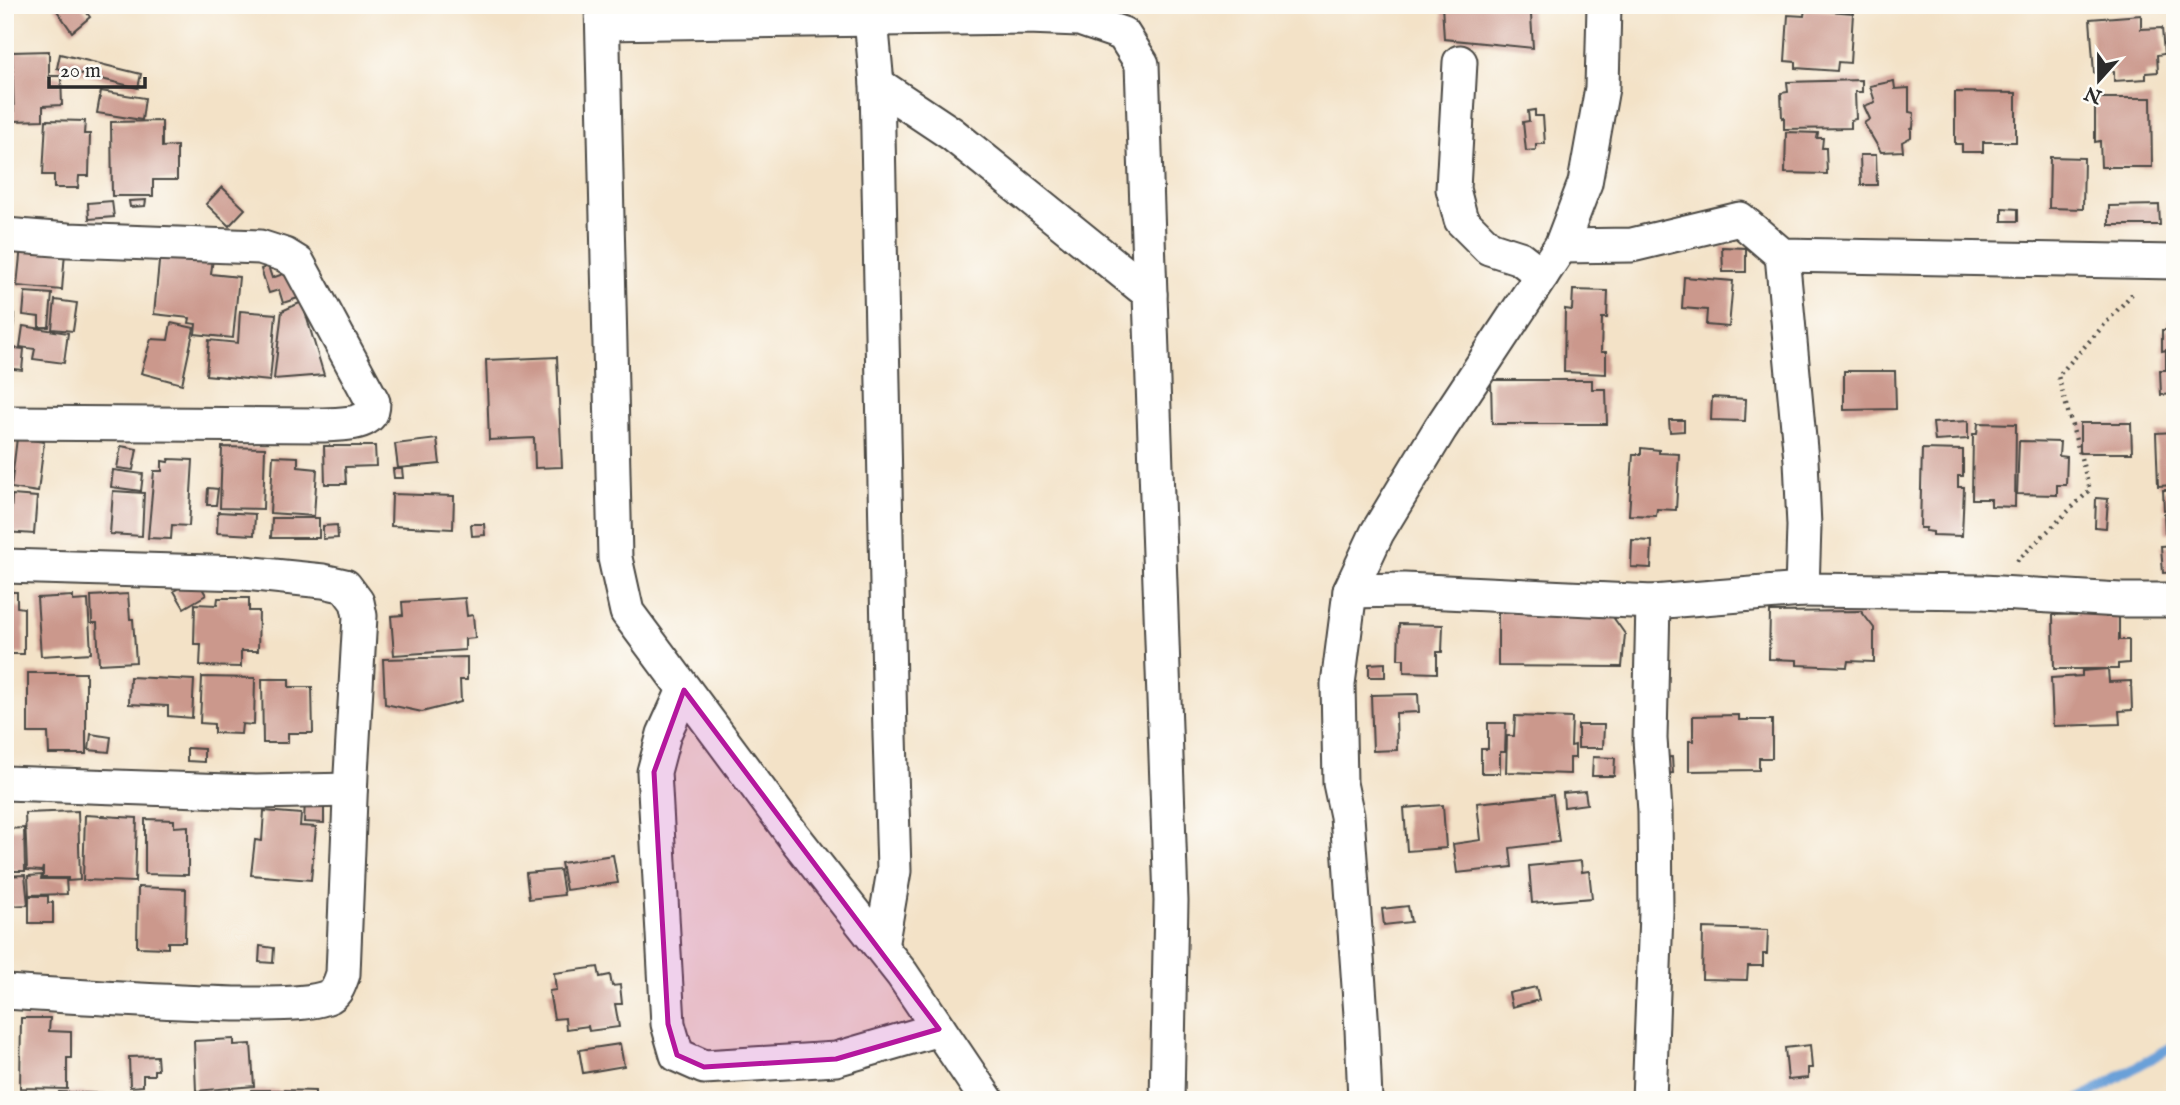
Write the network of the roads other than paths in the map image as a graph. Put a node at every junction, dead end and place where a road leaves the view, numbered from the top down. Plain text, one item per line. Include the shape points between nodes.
1 (1604, 5) edge
2 (602, 14) edge
3 (871, 19) junction
4 (1460, 62) dead end
5 (877, 84) junction
6 (5, 235) edge
7 (1561, 246) junction
8 (1782, 254) junction
9 (2168, 262) edge
10 (1542, 275) junction
11 (1150, 294) junction
12 (5, 424) edge
13 (5, 566) edge
14 (1802, 590) junction
15 (1350, 591) junction
16 (2175, 600) edge
17 (1653, 602) junction
18 (684, 690) junction
19 (5, 783) edge
20 (350, 790) junction
21 (881, 947) junction
22 (5, 992) edge
23 (939, 1029) junction
24 (987, 1100) edge
25 (1167, 1100) edge
26 (1365, 1100) edge
27 (1649, 1100) edge

1 - 7 street via 1602,88 1588,170
2 - 3 street
2 - 18 street via 615,558 628,612
3 - 5 street
3 - 11 street via 1079,19 1123,34 1142,64
4 - 10 street via 1453,190 1461,220 1489,248 1520,258
5 - 11 street via 952,134
5 - 21 street via 894,871
6 - 12 street via 260,247 285,255 298,263 373,402 370,416 357,423
7 - 8 street via 1632,245 1740,219
7 - 10 street
8 - 9 street
8 - 14 street via 1801,460
10 - 15 street via 1440,429 1377,533
11 - 25 street via 1171,901
13 - 20 street via 244,573 345,586 357,602 360,616
14 - 16 street
14 - 17 street
15 - 17 street
15 - 26 street via 1338,684 1340,783 1348,830
17 - 27 street via 1650,739 1656,913
18 - 21 street
18 - 23 street via 664,734 654,772 668,1024 677,1055 704,1067 836,1059
19 - 20 street via 256,792
20 - 22 street via 343,974 331,995 275,1005
21 - 23 street
23 - 24 street

